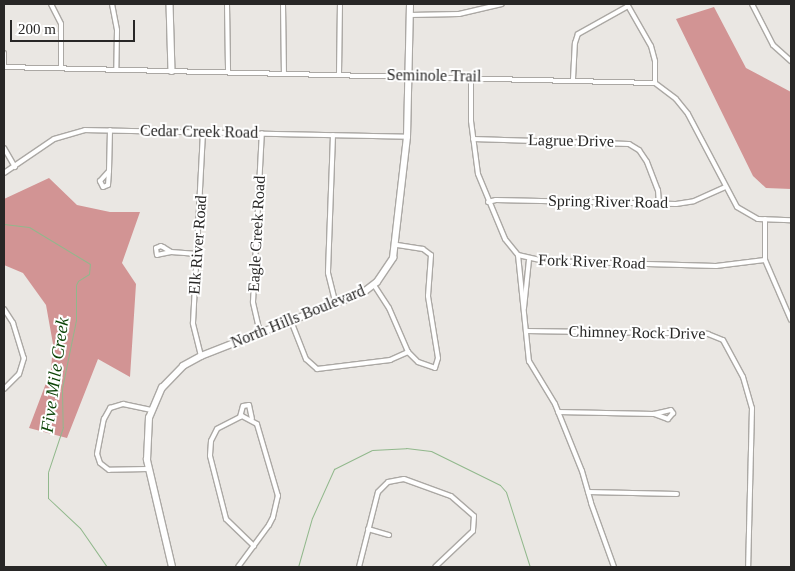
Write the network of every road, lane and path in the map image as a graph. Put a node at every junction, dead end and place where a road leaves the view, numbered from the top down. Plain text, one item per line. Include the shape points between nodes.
1 (51, 4) edge
2 (112, 4) edge
3 (170, 4) edge
4 (227, 4) edge
5 (283, 4) edge
6 (340, 4) edge
7 (410, 4) edge
8 (502, 4) edge
9 (752, 4) edge
10 (627, 5) edge
11 (410, 15) junction
12 (4, 53) edge
13 (791, 61) edge
14 (4, 67) edge
15 (61, 68) junction
16 (116, 69) junction
17 (172, 70) junction
18 (228, 72) junction
19 (284, 73) junction
20 (339, 74) junction
21 (408, 75) junction
22 (471, 77) junction
23 (574, 79) junction
24 (655, 83) junction
25 (110, 130) junction
26 (203, 132) junction
27 (262, 134) junction
28 (333, 135) junction
29 (407, 137) junction
30 (473, 138) junction
31 (4, 148) edge
32 (15, 167) junction
33 (109, 171) dead end
34 (4, 173) edge
35 (725, 187) junction
36 (488, 202) junction
37 (659, 204) junction
38 (765, 220) junction
39 (791, 220) edge
40 (397, 245) junction
41 (171, 252) dead end
42 (198, 254) junction
43 (518, 254) junction
44 (529, 260) junction
45 (765, 260) junction
46 (374, 285) junction
47 (336, 304) junction
48 (524, 308) junction
49 (4, 309) edge
50 (791, 320) edge
51 (291, 321) junction
52 (526, 331) junction
53 (260, 333) junction
54 (408, 352) junction
55 (201, 356) junction
56 (4, 389) edge
57 (151, 410) junction
58 (558, 412) junction
59 (654, 414) dead end
60 (240, 416) junction
61 (252, 419) junction
62 (148, 469) junction
63 (588, 492) junction
64 (676, 494) dead end
65 (368, 529) junction
66 (389, 534) dead end
67 (254, 546) junction
68 (172, 567) edge
69 (238, 567) edge
70 (359, 567) edge
71 (435, 567) edge
72 (614, 567) edge
73 (748, 567) edge

1 - 15 street via 61,24
2 - 16 street via 117,30
3 - 17 street
4 - 18 street
5 - 19 street
6 - 20 street
7 - 11 street, North Hills Boulevard
8 - 11 street via 459,14
9 - 13 street via 772,45
10 - 23 street via 578,34
10 - 24 street via 652,49
11 - 21 street, North Hills Boulevard
12 - 14 street
14 - 15 street, Seminole Trail
15 - 16 street, Seminole Trail
16 - 17 street, Seminole Trail
17 - 18 street, Seminole Trail
18 - 19 street, Seminole Trail
19 - 20 street, Seminole Trail
20 - 21 street, Seminole Trail
21 - 22 street, Seminole Trail
21 - 29 street, North Hills Boulevard
22 - 23 street, Seminole Trail
22 - 30 street, Fork River Road
23 - 24 street, Seminole Trail
24 - 35 street via 672,95 688,114
25 - 26 street, Cedar Creek Road
25 - 32 street, Cedar Creek Road via 77,131 58,136
25 - 33 street
26 - 27 street, Cedar Creek Road
26 - 42 street, Elk River Road
27 - 28 street, Cedar Creek Road
27 - 53 street, Eagle Creek Road via 253,302
28 - 29 street, Cedar Creek Road
28 - 47 street via 328,273
29 - 40 street, North Hills Boulevard
30 - 36 street, Fork River Road via 478,174
30 - 37 street, Lagrue Drive via 629,144 639,150 647,162 657,186
31 - 32 street
32 - 34 street, Cedar Creek Road
35 - 37 street, Spring River Road via 694,201
35 - 38 street via 742,212
36 - 37 street, Spring River Road
36 - 43 street, Fork River Road via 505,239
38 - 39 street
38 - 45 street
40 - 46 street, North Hills Boulevard via 391,264
40 - 54 street via 423,249 431,255 428,296 437,364 433,368 415,360
41 - 42 street
42 - 55 street, Elk River Road via 192,322
43 - 44 street, Fork River Road
43 - 48 street
44 - 45 street, Fork River Road via 716,266
44 - 48 street
45 - 50 street
46 - 47 street, North Hills Boulevard
46 - 54 street via 389,308
47 - 51 street, North Hills Boulevard
48 - 52 street
49 - 56 street via 13,323 24,358 19,374
51 - 53 street, North Hills Boulevard
51 - 54 street via 306,359 319,369 359,361 390,360
52 - 58 street via 529,361
52 - 73 street, Chimney Rock Drive via 708,334 723,340 745,381 752,408
53 - 55 street, North Hills Boulevard
55 - 57 street, North Hills Boulevard via 174,374
57 - 62 street, North Hills Boulevard via 147,438
57 - 62 street via 123,404 110,408 104,419 97,454 100,463 109,470
58 - 59 street
58 - 63 street
60 - 61 street
60 - 61 street via 247,405 252,408
60 - 67 street via 217,429 211,440 210,456 226,519
61 - 67 street via 274,476 278,496 273,517
62 - 68 street, North Hills Boulevard
63 - 64 street
63 - 72 street
65 - 66 street
65 - 70 street
65 - 71 street via 378,492 388,482 411,480 451,496 472,512 475,526
67 - 69 street

